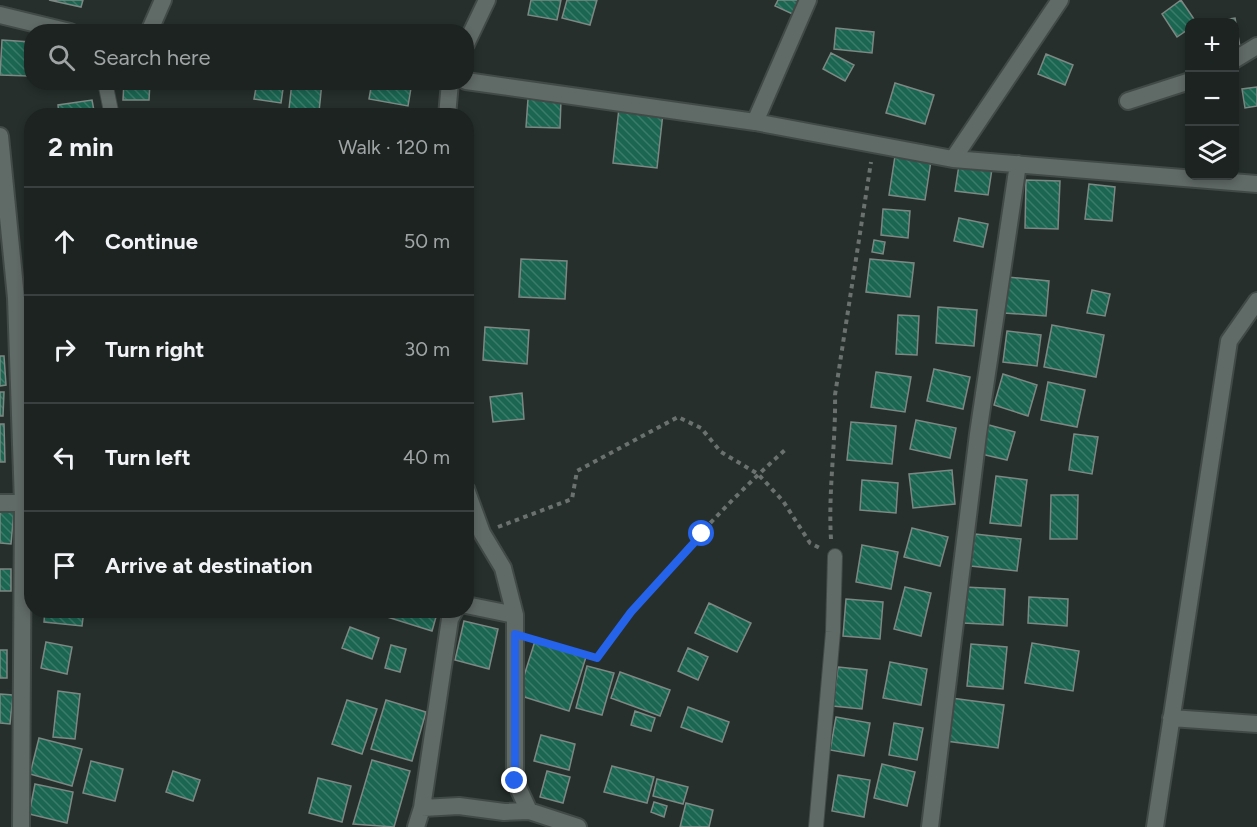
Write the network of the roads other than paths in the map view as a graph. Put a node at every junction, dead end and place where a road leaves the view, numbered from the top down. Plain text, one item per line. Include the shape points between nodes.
1 (163, 0) edge
2 (487, 0) edge
3 (808, 0) edge
4 (1060, 0) edge
5 (0, 15) edge
6 (37, 24) edge
7 (152, 24) edge
8 (474, 27) edge
9 (1257, 46) edge
10 (1239, 57) edge
11 (474, 82) edge
12 (1185, 83) edge
13 (107, 90) edge
14 (449, 90) edge
15 (1128, 101) dead end
16 (110, 108) edge
17 (448, 108) edge
18 (754, 122) junction
19 (0, 136) edge
20 (953, 159) junction
21 (1018, 164) junction
22 (1257, 184) edge
23 (24, 298) edge
24 (1257, 301) edge
25 (0, 502) edge
26 (23, 503) junction
27 (474, 511) edge
28 (835, 556) road end
29 (474, 607) edge
30 (515, 615) junction
31 (451, 618) edge
32 (1171, 718) junction
33 (1257, 724) edge
34 (422, 808) junction
35 (529, 811) junction
36 (21, 827) edge
37 (416, 827) edge
38 (578, 827) edge
39 (816, 827) edge
40 (930, 827) edge
41 (1155, 827) edge

1 - 7 street
2 - 8 street
3 - 18 street
4 - 20 street
5 - 6 street
9 - 10 street
11 - 18 street
12 - 15 street
13 - 16 lane
14 - 17 street
18 - 20 street
19 - 23 street
20 - 21 street
21 - 22 street
21 - 40 street via 978,434
23 - 26 street
24 - 32 street via 1229,341
25 - 26 street
26 - 36 street
27 - 30 street via 503,568
28 - 39 lane via 833,632
29 - 30 street
30 - 35 street via 515,781
31 - 34 street
32 - 33 street
32 - 41 street
34 - 35 street via 459,806
34 - 37 street
35 - 38 street

